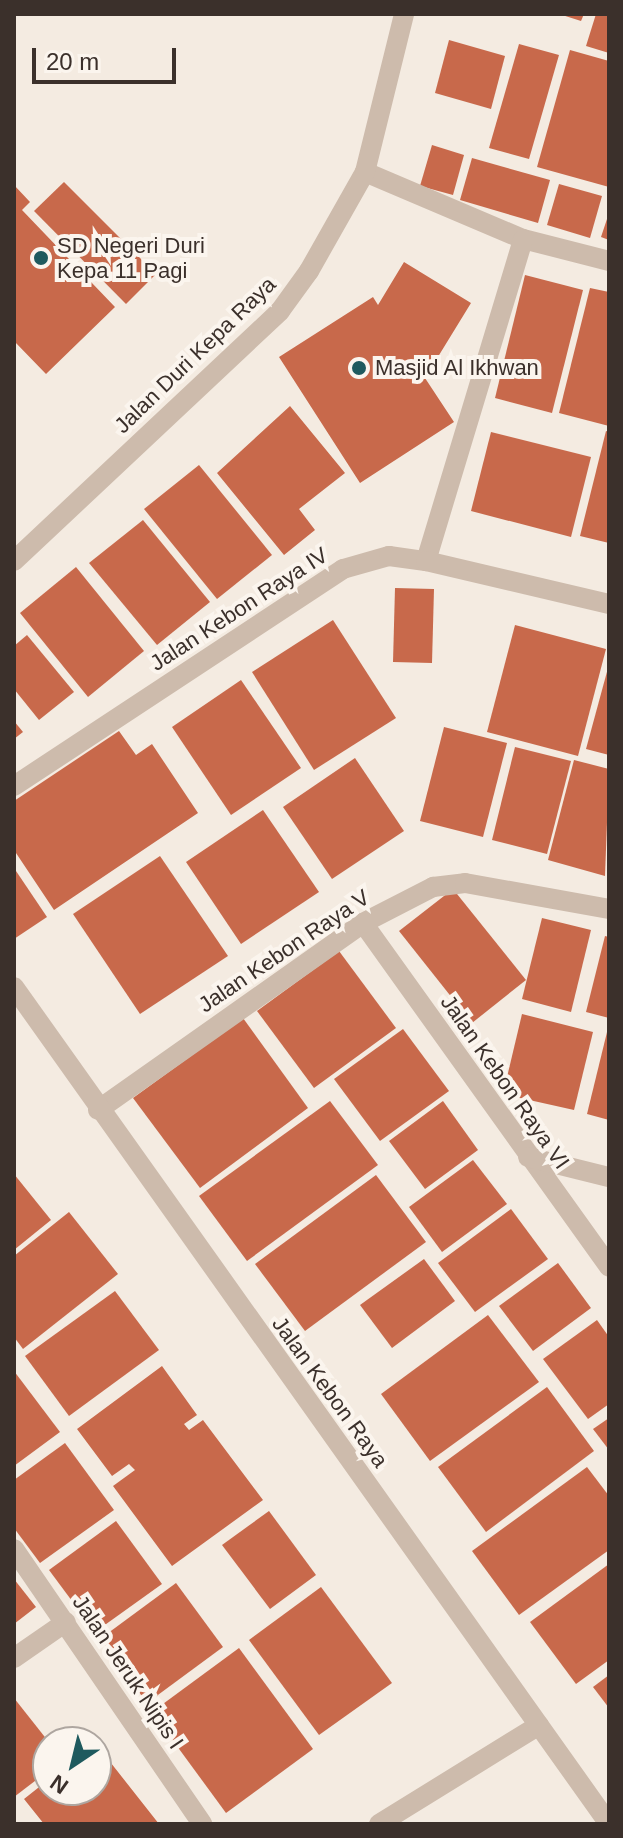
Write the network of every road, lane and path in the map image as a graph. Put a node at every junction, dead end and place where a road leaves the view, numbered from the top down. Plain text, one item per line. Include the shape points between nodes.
1 (404, 14) edge
2 (367, 173) junction
3 (523, 239) junction
4 (609, 261) edge
5 (14, 561) edge
6 (426, 561) junction
7 (609, 604) edge
8 (14, 786) edge
9 (609, 909) edge
10 (363, 923) junction
11 (14, 987) edge
12 (98, 1110) junction
13 (528, 1157) junction
14 (609, 1177) edge
15 (609, 1267) edge
16 (14, 1549) edge
17 (66, 1622) junction
18 (14, 1658) edge
19 (539, 1725) junction
20 (202, 1824) edge
21 (379, 1824) edge
22 (609, 1824) edge

1 - 2 street, Jalan Duri Kepa Raya
2 - 3 street
2 - 5 street, Jalan Duri Kepa Raya via 280,311
3 - 4 street
3 - 6 street
6 - 7 street, Jalan Kebon Raya IV
6 - 8 street, Jalan Kebon Raya IV via 389,556 343,569
9 - 10 street, Jalan Kebon Raya V via 451,883
10 - 12 street, Jalan Kebon Raya V
10 - 13 street, Jalan Kebon Raya VI
11 - 12 street, Jalan Kebon Raya
12 - 19 street, Jalan Kebon Raya
13 - 14 street
13 - 15 street, Jalan Kebon Raya VI
16 - 17 street, Jalan Jeruk Nipis I
17 - 18 street
17 - 20 street, Jalan Jeruk Nipis I
19 - 21 street
19 - 22 street, Jalan Kebon Raya

